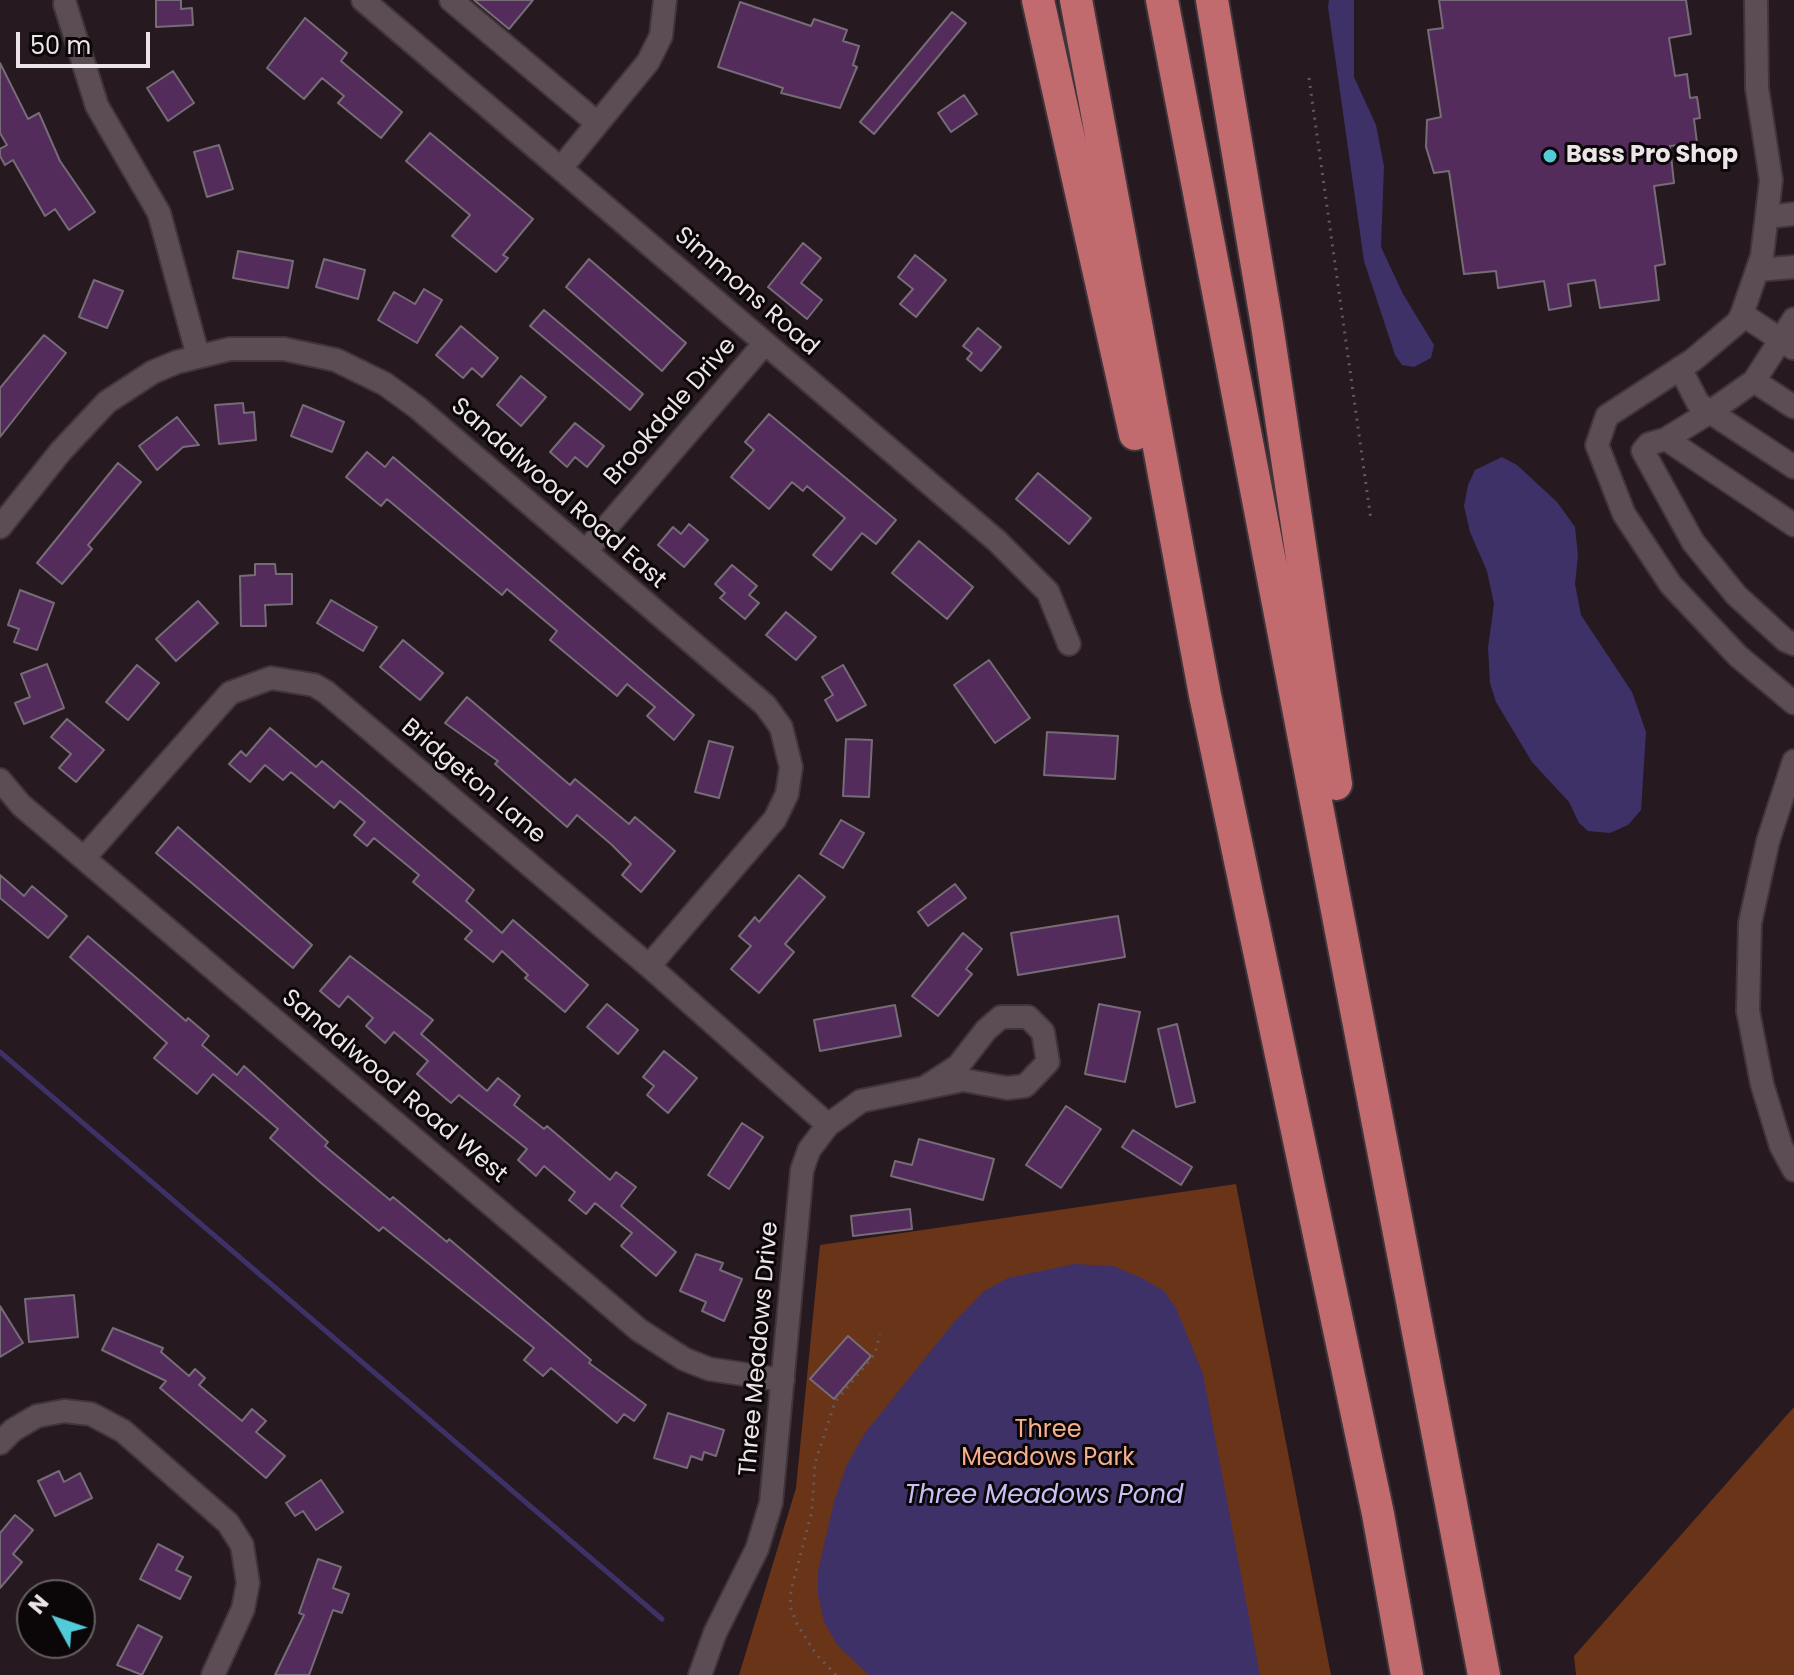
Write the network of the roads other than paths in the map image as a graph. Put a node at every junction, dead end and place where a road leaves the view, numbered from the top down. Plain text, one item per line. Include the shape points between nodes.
1 (363, 0) edge
2 (451, 0) edge
3 (665, 0) edge
4 (1038, 0) edge
5 (1076, 0) edge
6 (1162, 0) edge
7 (1212, 0) edge
8 (1756, 0) edge
9 (65, 4) dead end
10 (597, 123) junction
11 (561, 168) junction
12 (1794, 214) edge
13 (1767, 217) junction
14 (1794, 267) edge
15 (1757, 270) junction
16 (1742, 314) junction
17 (1794, 319) edge
18 (765, 343) junction
19 (1788, 345) edge
20 (198, 356) junction
21 (1680, 368) junction
22 (1754, 381) junction
23 (1794, 407) edge
24 (1710, 412) junction
25 (1666, 439) junction
26 (1794, 467) edge
27 (1794, 525) edge
28 (0, 527) edge
29 (586, 551) junction
30 (1069, 644) dead end
31 (1794, 644) edge
32 (1205, 695) junction
33 (1794, 703) edge
34 (1794, 761) edge
35 (0, 780) edge
36 (84, 858) junction
37 (649, 966) junction
38 (1351, 970) junction
39 (924, 1088) junction
40 (828, 1125) junction
41 (1794, 1170) edge
42 (783, 1380) junction
43 (0, 1443) edge
44 (213, 1675) edge
45 (700, 1675) edge
46 (1407, 1675) edge
47 (1484, 1675) edge

1 - 11 street, Simmons Road
2 - 10 street
3 - 10 street via 655,49
4 - 32 highway via 1182,642
5 - 32 highway
6 - 38 highway
7 - 38 highway via 1333,765 1348,872
8 - 13 street via 1757,88 1771,180
9 - 20 street via 97,106 159,213
10 - 11 street
11 - 18 street, Simmons Road
12 - 13 street
13 - 15 street
14 - 15 street
15 - 16 street
16 - 19 street
16 - 21 street
17 - 19 street
18 - 29 street, Brookdale Drive
18 - 30 street, Simmons Road via 1038,581 1048,592
19 - 22 street
20 - 28 street, Sandalwood Road East via 153,372 107,402
20 - 29 street, Sandalwood Road East via 230,349 284,349 361,371 418,408
21 - 24 street via 1698,403
21 - 33 street via 1607,416 1597,445 1624,514 1671,585 1738,656
22 - 23 street
22 - 24 street
24 - 25 street
24 - 26 street
25 - 27 street
25 - 31 street via 1643,451 1675,513 1736,595
29 - 37 street, Sandalwood Road East via 765,705 781,727 790,753 790,781 775,819
32 - 46 highway via 1378,1514
34 - 41 street via 1768,841 1750,923 1748,1011 1762,1084
35 - 36 street, Sandalwood Road West via 21,805
36 - 37 street, Bridgeton Lane via 219,702 257,680 300,680 326,692
36 - 42 street, Sandalwood Road West via 639,1330 709,1369
37 - 40 street, Bridgeton Lane
38 - 47 highway
39 - 39 street, Three Meadows Drive via 972,1079 1007,1088 1025,1086 1048,1062 1043,1032 1022,1015 1001,1017 958,1066
39 - 40 street, Three Meadows Drive via 861,1101
40 - 42 street, Three Meadows Drive via 802,1170
42 - 45 street, Three Meadows Drive via 777,1463 762,1537
43 - 44 street via 37,1416 91,1414 123,1431 228,1523 242,1545 248,1583 243,1609

